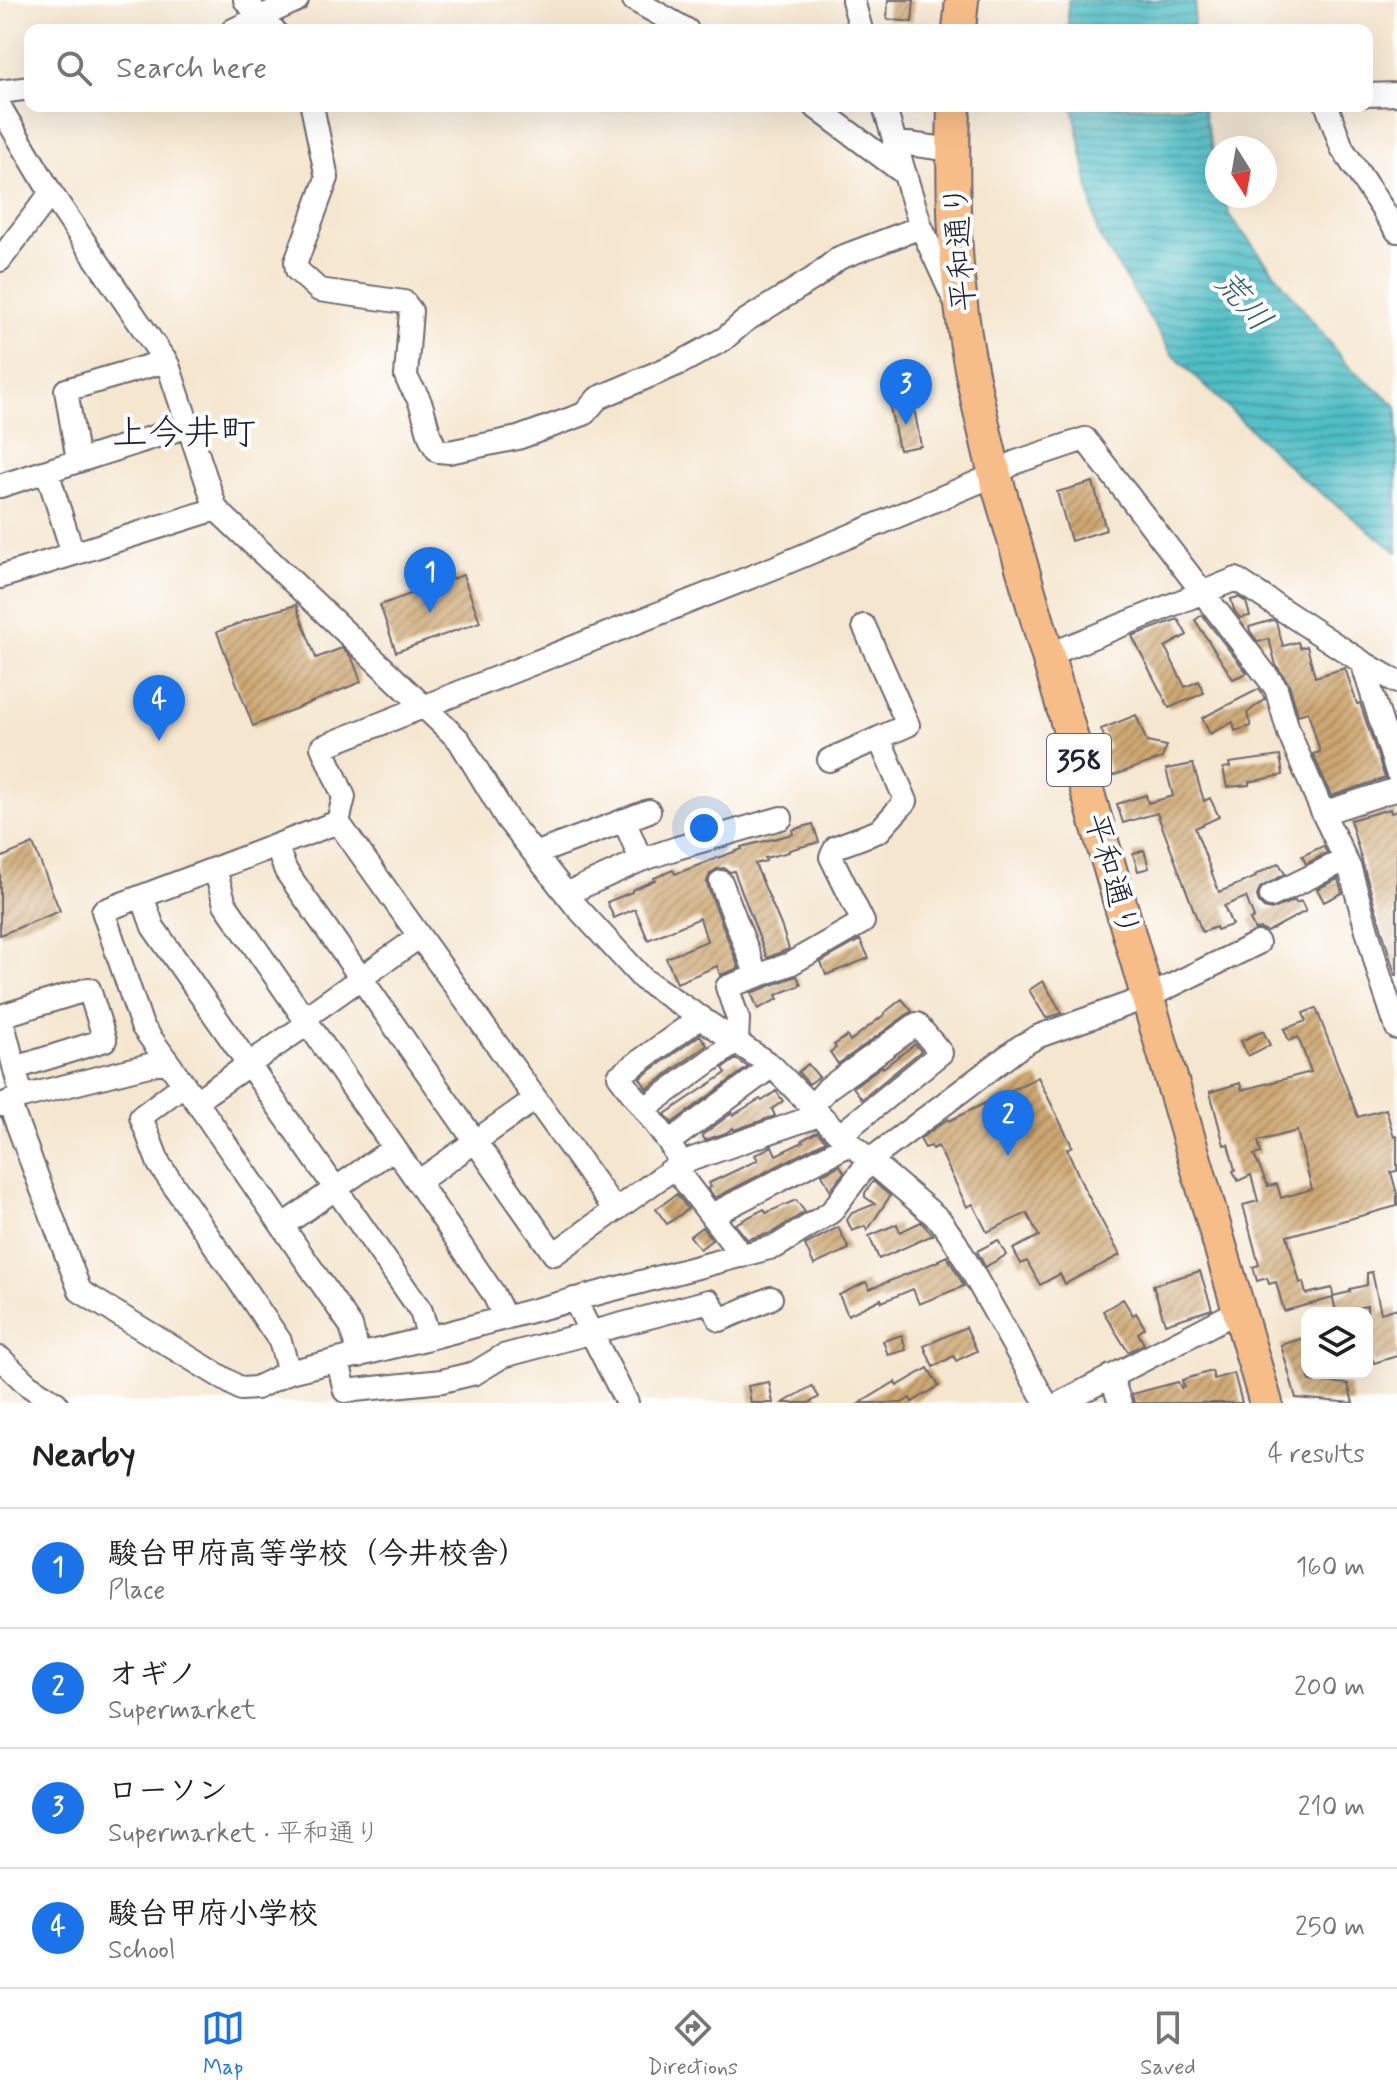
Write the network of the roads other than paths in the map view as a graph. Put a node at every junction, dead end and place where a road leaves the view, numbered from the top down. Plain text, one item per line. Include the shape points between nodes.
1 (297, 0) edge
2 (634, 0) edge
3 (853, 0) edge
4 (962, 0) edge
5 (260, 16) edge
6 (676, 24) edge
7 (859, 24) edge
8 (960, 24) edge
9 (24, 89) edge
10 (0, 92) edge
11 (1397, 94) edge
12 (1373, 95) edge
13 (0, 107) edge
14 (313, 112) edge
15 (822, 112) edge
16 (886, 112) edge
17 (954, 112) edge
18 (1329, 112) edge
19 (894, 142) junction
20 (953, 150) junction
21 (905, 174) junction
22 (51, 193) junction
23 (921, 227) junction
24 (1397, 231) edge
25 (0, 260) edge
26 (962, 316) junction
27 (166, 361) junction
28 (188, 426) junction
29 (78, 461) junction
30 (47, 471) junction
31 (995, 475) junction
32 (0, 486) edge
33 (216, 509) junction
34 (73, 554) junction
35 (0, 577) edge
36 (1203, 592) junction
37 (864, 626) dead end
38 (1048, 655) junction
39 (1362, 662) junction
40 (1397, 682) edge
41 (425, 706) junction
42 (879, 738) junction
43 (829, 760) dead end
44 (1397, 772) edge
45 (1397, 789) edge
46 (649, 811) dead end
47 (1323, 813) junction
48 (781, 818) dead end
49 (624, 820) junction
50 (338, 822) junction
51 (276, 846) junction
52 (535, 854) junction
53 (641, 860) junction
54 (1345, 860) junction
55 (215, 869) junction
56 (721, 882) dead end
57 (566, 894) junction
58 (142, 896) junction
59 (1271, 896) dead end
60 (419, 937) junction
61 (1258, 943) dead end
62 (757, 976) junction
63 (361, 978) junction
64 (1391, 987) edge
65 (1148, 997) junction
66 (701, 1017) junction
67 (305, 1021) junction
68 (1397, 1028) edge
69 (737, 1041) junction
70 (165, 1061) junction
71 (250, 1063) junction
72 (772, 1066) junction
73 (15, 1068) junction
74 (189, 1093) junction
75 (535, 1099) junction
76 (10, 1101) edge
77 (644, 1109) junction
78 (815, 1111) junction
79 (845, 1139) junction
80 (475, 1142) junction
81 (669, 1142) junction
82 (394, 1148) junction
83 (870, 1160) junction
84 (678, 1165) junction
85 (418, 1182) junction
86 (336, 1189) junction
87 (615, 1210) junction
88 (712, 1215) junction
89 (282, 1226) junction
90 (742, 1256) junction
91 (696, 1268) junction
92 (771, 1298) dead end
93 (574, 1299) junction
94 (709, 1301) junction
95 (1238, 1311) junction
96 (505, 1318) junction
97 (592, 1334) junction
98 (429, 1338) junction
99 (0, 1358) edge
100 (349, 1359) junction
101 (289, 1372) junction
102 (1111, 1376) junction
103 (56, 1403) edge
104 (627, 1403) edge
105 (1046, 1403) edge
106 (1060, 1403) edge
107 (1120, 1403) edge
108 (1266, 1403) edge

1 - 5 street
2 - 6 street
3 - 7 street
4 - 8 highway
9 - 10 street
11 - 12 street
13 - 22 street
14 - 23 street via 327,178 297,270 319,290 404,302 411,311 406,376 438,451 518,438 584,414 598,398 724,339 839,258
15 - 21 street
16 - 19 street
17 - 20 highway, 平和通り / 358
18 - 24 street via 1342,148
19 - 20 street
19 - 21 street
20 - 26 highway, 平和通り / 358
21 - 23 street
22 - 25 street
22 - 27 street
23 - 26 street
26 - 31 highway, 平和通り / 358
27 - 28 street
27 - 29 street via 66,390
28 - 29 street
28 - 33 street
29 - 30 street
30 - 32 street
30 - 34 street
31 - 36 street via 1016,462 1085,439
31 - 38 highway, 平和通り / 358
31 - 41 street
33 - 34 street
33 - 41 street
34 - 35 street
36 - 38 street
36 - 39 street via 1236,579
36 - 47 street via 1276,688
37 - 42 street via 908,725
38 - 65 highway, 平和通り / 358
39 - 40 street
39 - 44 street
41 - 50 street via 322,747 344,797
41 - 52 street via 459,740
42 - 43 street
42 - 62 street via 906,801 879,831 836,847 831,857 863,922 790,964
45 - 47 street
46 - 49 street
47 - 54 street
48 - 53 street
49 - 52 street
49 - 53 street
50 - 51 street
50 - 60 street
51 - 55 street
51 - 63 street via 286,871
52 - 57 street
53 - 57 street
54 - 59 street
54 - 64 street
55 - 58 street
55 - 67 street via 225,904
56 - 62 street
57 - 66 street via 643,979
58 - 70 street via 103,911 142,1026
58 - 71 street via 153,927
60 - 63 street
60 - 75 street
61 - 65 street
62 - 69 street via 727,987 738,1019
63 - 67 street
63 - 80 street
64 - 68 street
65 - 83 street via 1021,1046
65 - 95 highway, 平和通り / 358
66 - 69 street
66 - 77 street via 619,1076
67 - 71 street
67 - 82 street
69 - 72 street
69 - 77 street
70 - 74 street
70 - 76 street
71 - 74 street
71 - 86 street
72 - 78 street
72 - 81 street
73 - 73 street via 105,1040 89,989 1,1016
73 - 76 street
74 - 89 street
74 - 101 street via 141,1117 159,1164 280,1341
75 - 80 street
75 - 87 street
76 - 101 street via 80,1291 241,1389 256,1388
77 - 81 street
78 - 79 street
78 - 79 street via 828,1088 917,1024 941,1053
78 - 84 street
79 - 83 street
79 - 88 street
80 - 85 street
80 - 87 street via 554,1254
81 - 84 street
82 - 85 street
82 - 86 street
83 - 90 street via 831,1212 777,1246
83 - 105 street via 940,1220
84 - 87 street
84 - 88 street
85 - 96 street
86 - 89 street
86 - 98 street via 421,1311
88 - 90 street
89 - 100 street via 351,1326
90 - 91 street
91 - 93 street
91 - 94 street
92 - 94 street via 720,1320
93 - 96 street
93 - 97 street
94 - 97 street
95 - 102 street
95 - 108 highway, 平和通り / 358
96 - 98 street
97 - 100 street via 503,1356 475,1373 442,1381 345,1391
97 - 104 street
98 - 100 street
99 - 103 street
100 - 101 street
102 - 106 street
102 - 107 street

